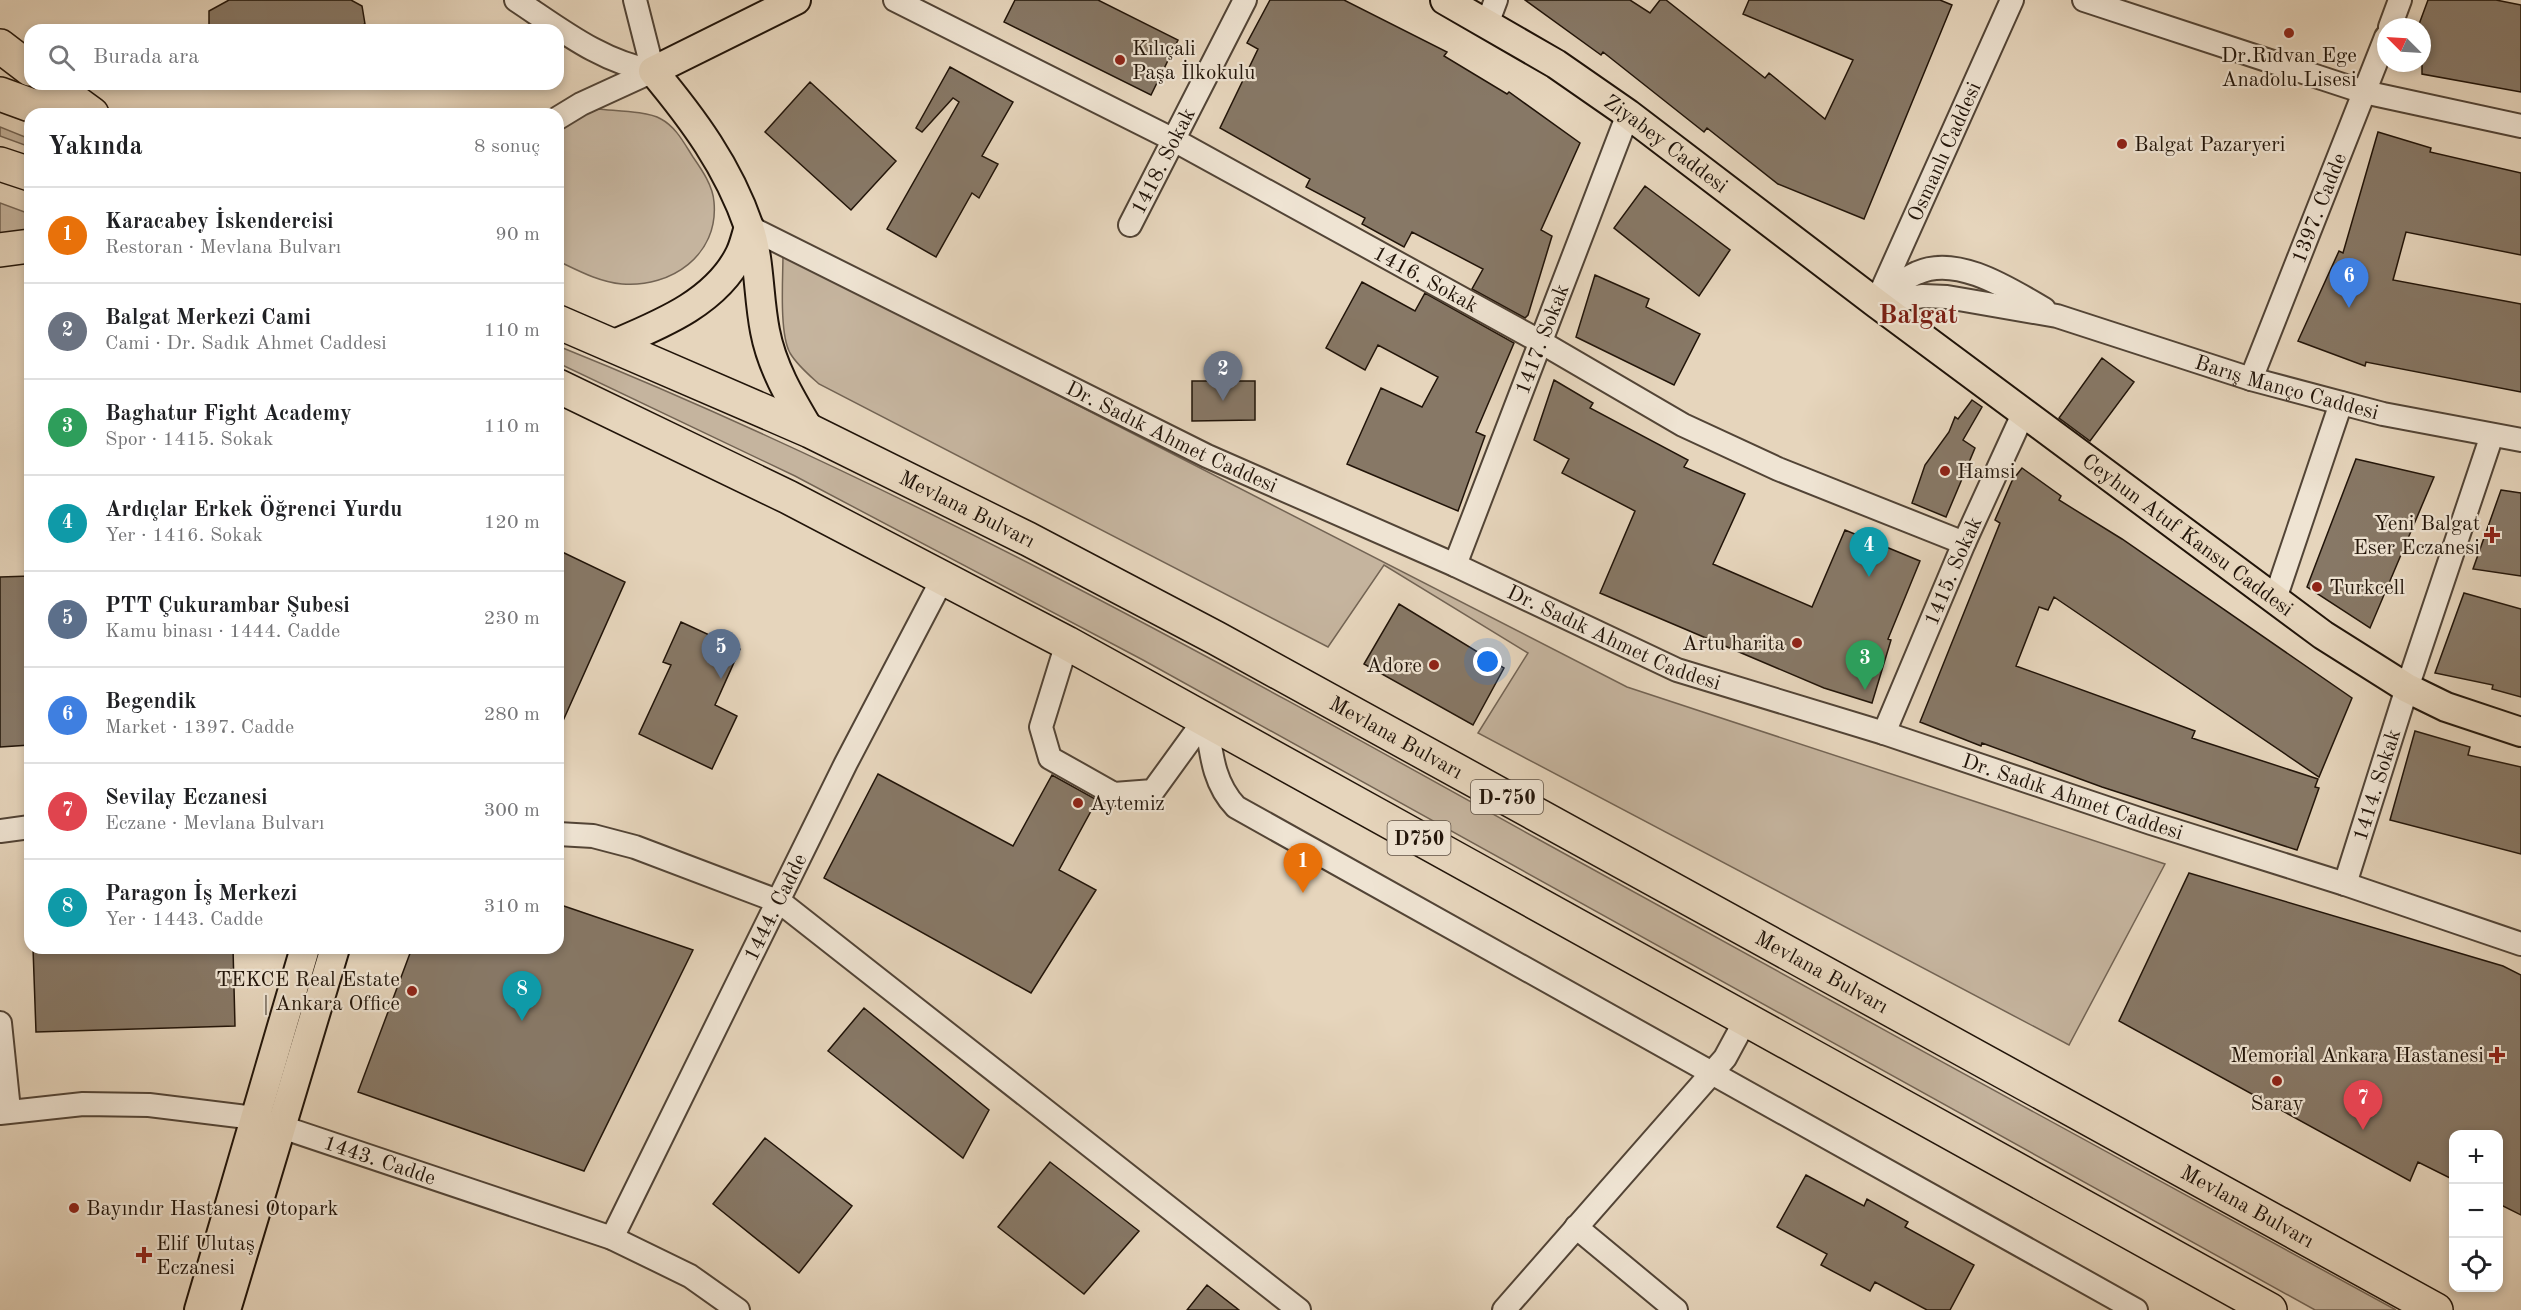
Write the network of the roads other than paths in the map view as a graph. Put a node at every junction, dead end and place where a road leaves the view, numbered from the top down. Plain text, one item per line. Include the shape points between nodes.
1 (516, 0) edge
2 (635, 0) edge
3 (796, 0) edge
4 (895, 0) edge
5 (1245, 0) edge
6 (1445, 0) edge
7 (2012, 0) edge
8 (2084, 0) edge
9 (2400, 0) edge
10 (1491, 12) edge
11 (2393, 18) edge
12 (553, 24) edge
13 (564, 31) edge
14 (0, 46) edge
15 (2377, 60) edge
16 (24, 64) edge
17 (653, 71) junction
18 (59, 90) edge
19 (2364, 92) junction
20 (0, 94) edge
21 (38, 108) edge
22 (84, 108) edge
23 (564, 114) edge
24 (1628, 114) junction
25 (2521, 126) edge
26 (1174, 140) junction
27 (0, 164) edge
28 (24, 172) edge
29 (1130, 225) dead end
30 (749, 227) junction
31 (24, 247) edge
32 (0, 250) edge
33 (1876, 303) junction
34 (564, 325) edge
35 (1539, 341) junction
36 (612, 345) junction
37 (2251, 379) junction
38 (564, 389) edge
39 (2341, 403) junction
40 (2024, 412) junction
41 (810, 431) junction
42 (2492, 435) junction
43 (2521, 440) edge
44 (1964, 543) junction
45 (1455, 565) junction
46 (943, 578) junction
47 (2275, 599) junction
48 (1067, 643) junction
49 (2407, 688) junction
50 (1206, 718) junction
51 (2521, 732) edge
52 (1884, 733) junction
53 (24, 828) edge
54 (0, 831) edge
55 (564, 834) edge
56 (2345, 884) junction
57 (780, 902) junction
58 (2521, 944) edge
59 (304, 954) edge
60 (332, 954) edge
61 (1745, 1021) junction
62 (0, 1023) edge
63 (1712, 1072) junction
64 (4, 1112) edge
65 (268, 1123) junction
66 (1576, 1227) junction
67 (612, 1238) junction
68 (199, 1310) edge
69 (226, 1310) edge
70 (738, 1310) edge
71 (1299, 1310) edge
72 (1504, 1310) edge
73 (1676, 1310) edge
74 (2136, 1310) edge
75 (2270, 1310) edge
76 (2436, 1310) edge

1 - 12 street
2 - 17 street
3 - 17 main road
4 - 26 street, 1416. Sokak
5 - 26 street, 1418. Sokak
6 - 10 main road, Ziyabey Caddesi
7 - 33 street, Osmanlı Caddesi
8 - 19 street
9 - 11 street
10 - 24 main road, Ziyabey Caddesi
13 - 17 street via 628,67
14 - 16 highway
15 - 19 street, 1397. Cadde
17 - 23 street
17 - 30 main road via 693,118 720,159
18 - 22 highway
19 - 25 street
19 - 37 street, 1397. Cadde
20 - 21 highway
24 - 33 main road, Ziyabey Caddesi
24 - 35 street, 1417. Sokak
26 - 29 street, 1418. Sokak
26 - 35 street, 1416. Sokak
27 - 28 highway
30 - 36 main road via 740,254 706,294 659,325
30 - 41 main road via 769,349
30 - 45 street, Dr. Sadık Ahmet Caddesi via 1207,456
31 - 32 highway
33 - 37 street, Barış Manço Caddesi via 1919,271 1942,268 1977,273 2058,316
33 - 40 main road, Ceyhun Atuf Kansu Caddesi
34 - 36 highway, Mevlana Bulvarı / D-750
35 - 44 street, 1416. Sokak via 1683,425 1778,469
35 - 45 street, 1417. Sokak
36 - 41 highway, Mevlana Bulvarı / D-750
37 - 39 street, Barış Manço Caddesi
38 - 46 highway, D750 via 788,497
39 - 42 street, Barış Manço Caddesi
39 - 47 street
40 - 44 street, 1415. Sokak
40 - 47 main road, Ceyhun Atuf Kansu Caddesi
41 - 76 highway, Mevlana Bulvarı / D-750 via 1216,638
42 - 43 street, Barış Manço Caddesi
42 - 49 street, 1414. Sokak
44 - 52 street, 1415. Sokak
45 - 52 street, Dr. Sadık Ahmet Caddesi via 1677,669
46 - 48 highway, D750
46 - 57 street, 1444. Cadde via 846,763
47 - 49 main road, Ceyhun Atuf Kansu Caddesi
48 - 50 highway, D750
48 - 50 street via 1041,734 1050,758 1114,794 1153,791
49 - 51 main road, Ceyhun Atuf Kansu Caddesi via 2446,707
49 - 56 street, 1414. Sokak
50 - 61 highway, D750
50 - 63 street via 1214,770 1236,807
52 - 56 street, Dr. Sadık Ahmet Caddesi
53 - 54 street
55 - 57 street via 593,836 635,847
56 - 58 street, Dr. Sadık Ahmet Caddesi
57 - 67 street, 1444. Cadde
57 - 71 street
59 - 65 main road
60 - 65 main road
61 - 63 street via 1725,1058
61 - 75 highway, D750
62 - 64 street
63 - 66 street
63 - 74 street
64 - 65 street, 1443. Cadde via 83,1104 149,1106
65 - 67 street, 1443. Cadde
65 - 68 main road
65 - 69 main road
66 - 72 street
66 - 73 street
67 - 70 street, 1443. Cadde via 690,1276

